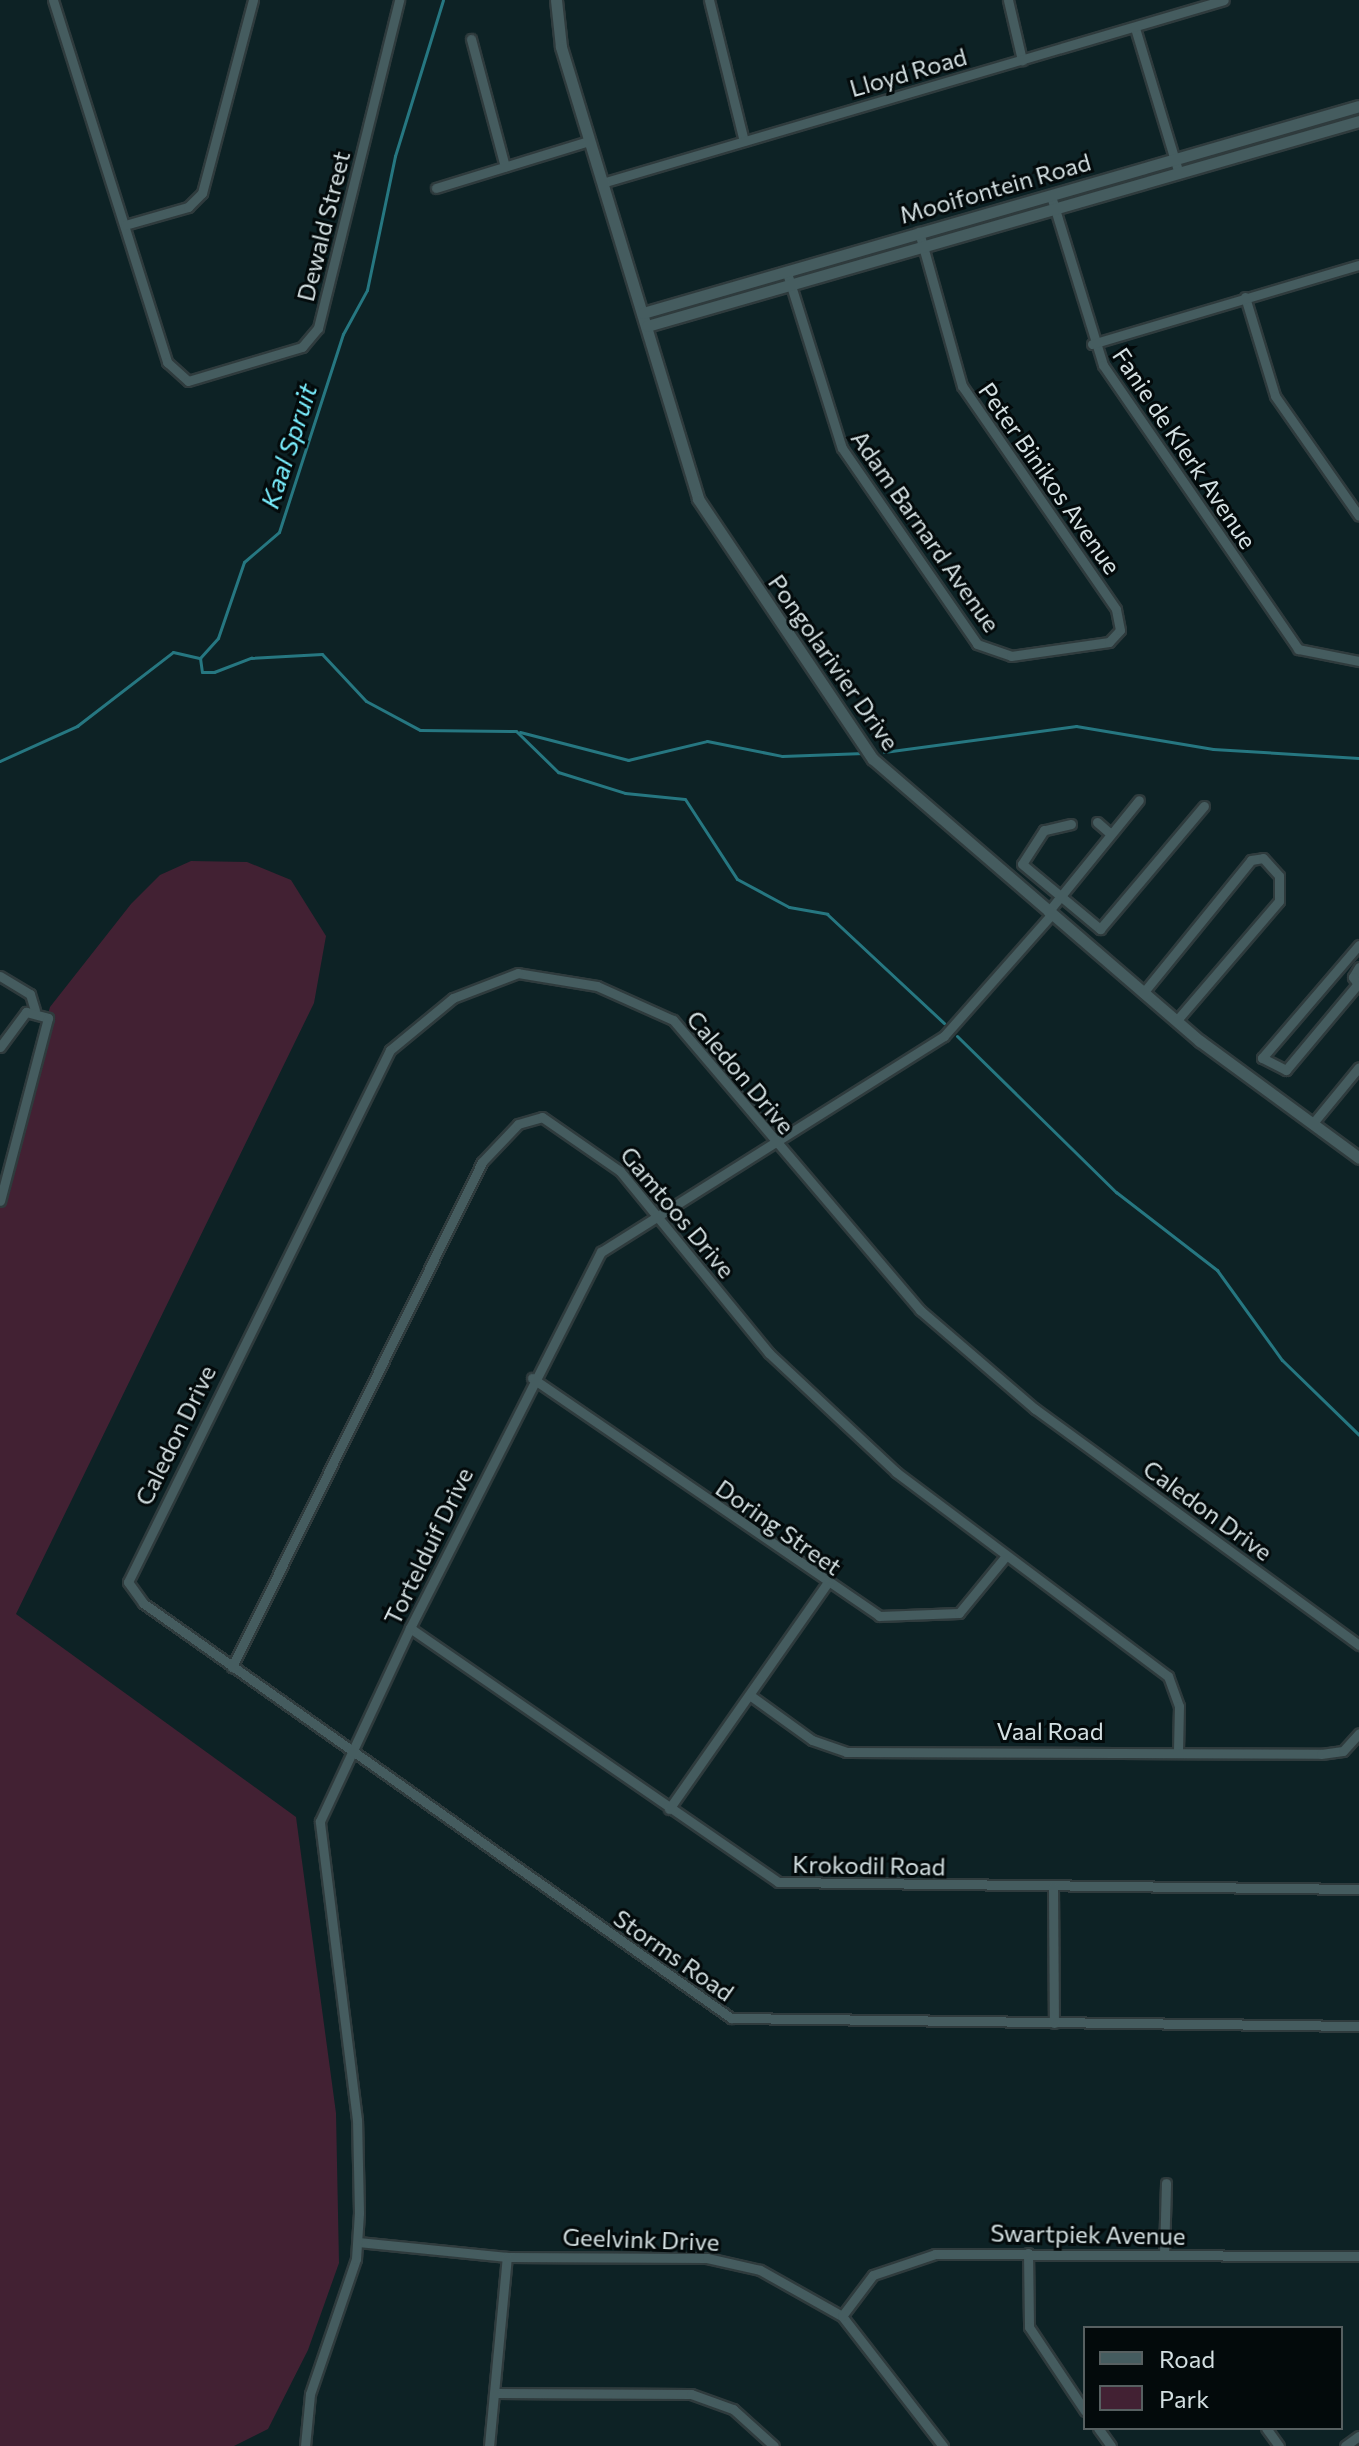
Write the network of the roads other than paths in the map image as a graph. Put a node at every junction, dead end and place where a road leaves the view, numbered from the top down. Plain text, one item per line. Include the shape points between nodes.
1 (253, 0) edge
2 (399, 0) edge
3 (556, 0) edge
4 (709, 0) edge
5 (1008, 0) edge
6 (56, 1) edge
7 (1218, 1) edge
8 (1135, 28) junction
9 (471, 39) dead end
10 (1022, 60) junction
11 (1359, 106) edge
12 (1359, 121) edge
13 (589, 141) junction
14 (744, 141) junction
15 (1175, 161) junction
16 (505, 167) junction
17 (1179, 174) junction
18 (602, 183) junction
19 (436, 188) dead end
20 (1051, 196) junction
21 (1054, 211) junction
22 (125, 225) junction
23 (919, 232) junction
24 (923, 249) junction
25 (1359, 265) edge
26 (787, 273) junction
27 (792, 287) junction
28 (1245, 297) junction
29 (643, 313) junction
30 (647, 326) junction
31 (1092, 344) junction
32 (1359, 516) edge
33 (1057, 653) joint
34 (1359, 661) edge
35 (1139, 800) dead end
36 (1204, 806) dead end
37 (1097, 822) dead end
38 (1071, 824) dead end
39 (1111, 834) junction
40 (1058, 898) junction
41 (1049, 914) junction
42 (1359, 945) edge
43 (1344, 963) junction
44 (1357, 969) edge
45 (0, 976) edge
46 (1358, 986) edge
47 (1143, 993) junction
48 (35, 1010) junction
49 (1176, 1021) junction
50 (0, 1047) edge
51 (1359, 1067) edge
52 (1313, 1123) junction
53 (773, 1140) junction
54 (1359, 1158) edge
55 (2, 1185) edge
56 (0, 1201) edge
57 (654, 1212) junction
58 (532, 1378) junction
59 (1005, 1557) junction
60 (128, 1582) joint
61 (826, 1585) junction
62 (410, 1628) junction
63 (1359, 1645) edge
64 (232, 1667) junction
65 (751, 1696) junction
66 (1359, 1733) edge
67 (1178, 1750) junction
68 (351, 1751) junction
69 (669, 1809) junction
70 (1053, 1887) junction
71 (1359, 1889) edge
72 (1054, 2023) junction
73 (1359, 2026) edge
74 (1166, 2183) dead end
75 (358, 2242) junction
76 (1028, 2253) junction
77 (1164, 2255) junction
78 (1359, 2256) edge
79 (507, 2257) junction
80 (842, 2316) junction
81 (495, 2393) junction
82 (1083, 2408) edge
83 (1359, 2436) edge
84 (305, 2446) edge
85 (489, 2446) edge
86 (774, 2446) edge
87 (943, 2446) edge
88 (1345, 2446) edge

1 - 22 street via 202,193 188,207
2 - 22 street, Dewald Street via 318,328 302,347 194,380 176,376 167,362
3 - 13 street, Pongolarivier Drive via 558,34
4 - 14 street
5 - 10 street
6 - 22 street
7 - 8 street, Lloyd Road
8 - 10 street, Lloyd Road
8 - 15 street
9 - 16 street
10 - 14 street, Lloyd Road
11 - 15 street, Mooifontein Road
12 - 17 street, Mooifontein Road
13 - 16 street
13 - 18 street, Pongolarivier Drive
14 - 18 street, Lloyd Road
15 - 17 street
15 - 20 street, Mooifontein Road
16 - 19 street
17 - 21 street, Mooifontein Road
18 - 29 street, Pongolarivier Drive
20 - 21 street, Fanie de Klerk Avenue
20 - 23 street, Mooifontein Road
21 - 24 street, Mooifontein Road
21 - 31 street, Fanie de Klerk Avenue
23 - 24 street, Peter Binikos Avenue
23 - 26 street, Mooifontein Road
24 - 27 street, Mooifontein Road
24 - 33 street, Peter Binikos Avenue via 962,386 1120,618 1109,642
25 - 28 street
26 - 27 street, Adam Barnard Avenue
26 - 29 street, Mooifontein Road
27 - 30 street, Mooifontein Road
27 - 33 street, Adam Barnard Avenue via 842,448 977,644 998,655
28 - 31 street
28 - 32 street via 1275,396
29 - 30 street, Pongolarivier Drive
30 - 41 street, Pongolarivier Drive via 698,499 739,564 882,772
31 - 34 street, Fanie de Klerk Avenue via 1298,649
35 - 39 street, Tortelduif Drive
36 - 40 street via 1100,929
37 - 39 street
38 - 40 street via 1044,830 1022,860 1027,874
39 - 40 street, Tortelduif Drive
40 - 41 street, Tortelduif Drive
41 - 47 street, Pongolarivier Drive
41 - 53 street, Tortelduif Drive via 954,1028
42 - 43 street
43 - 44 street
43 - 46 street via 1262,1058 1286,1070
44 - 46 street
45 - 48 street via 30,994
47 - 49 street, Pongolarivier Drive
47 - 49 street via 1251,860 1263,858 1279,876 1279,901
48 - 50 street via 19,1018
48 - 55 street via 48,1022
49 - 52 street, Pongolarivier Drive
51 - 52 street
52 - 54 street, Pongolarivier Drive
53 - 57 street, Tortelduif Drive
53 - 60 street, Caledon Drive via 685,1031 621,993 518,973 474,987 415,1024 378,1070
53 - 63 street, Caledon Drive via 894,1285 1007,1387
55 - 56 street
57 - 58 street, Tortelduif Drive via 593,1261
57 - 59 street, Gamtoos Drive via 801,1384
57 - 64 street, Gamtoos Drive via 604,1154 554,1121 526,1119 491,1149
58 - 61 street, Doring Street
58 - 62 street, Tortelduif Drive
59 - 61 street, Doring Street via 968,1606 942,1618 879,1616
59 - 67 street, Gamtoos Drive via 1168,1676 1179,1706
60 - 64 street, Storms Road via 143,1603
61 - 65 street
62 - 68 street, Tortelduif Drive
62 - 69 street, Krokodil Road
64 - 68 street, Storms Road
65 - 67 street, Vaal Road via 834,1750
65 - 69 street
66 - 67 street, Vaal Road via 1333,1753
68 - 72 street, Storms Road via 731,2018
68 - 75 street, Tortelduif Drive via 323,1810 319,1844 357,2120
69 - 70 street, Krokodil Road via 788,1885
70 - 71 street, Krokodil Road
70 - 72 street
72 - 73 street, Storms Road
74 - 77 street
75 - 79 street, Geelvink Drive
75 - 84 street, Tortelduif Drive via 305,2424
76 - 77 street, Swartpiek Avenue
76 - 80 street, Swartpiek Avenue via 935,2254 892,2265 865,2283
76 - 82 street via 1029,2327
77 - 78 street, Swartpiek Avenue
79 - 80 street, Geelvink Drive via 728,2261 786,2280
79 - 81 street
80 - 87 street, Geelvink Drive
81 - 85 street
81 - 86 street via 691,2394 733,2409
83 - 88 street

